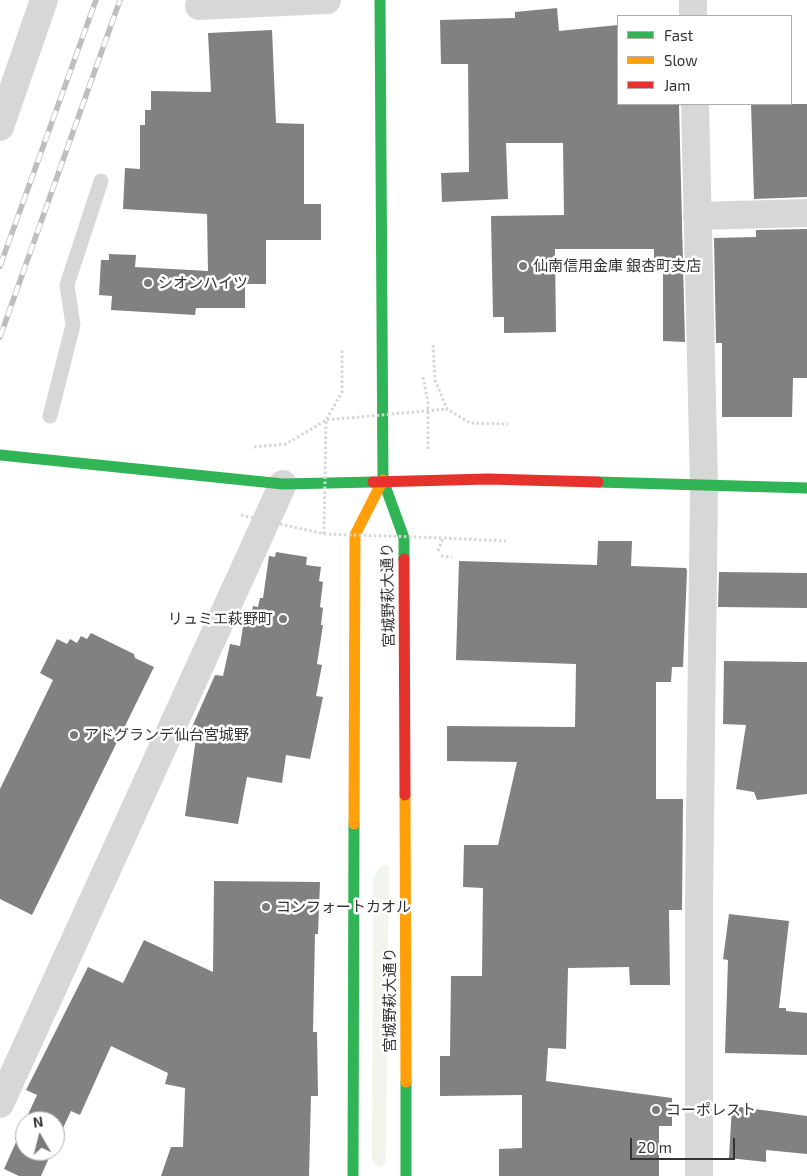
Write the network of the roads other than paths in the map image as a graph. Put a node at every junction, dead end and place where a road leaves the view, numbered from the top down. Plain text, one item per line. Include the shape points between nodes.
1 (44, 0) edge
2 (327, 0) edge
3 (380, 0) edge
4 (693, 0) edge
5 (199, 6) dead end
6 (693, 15) edge
7 (695, 105) edge
8 (0, 127) edge
9 (101, 180) dead end
10 (807, 213) edge
11 (697, 216) junction
12 (50, 416) dead end
13 (0, 455) edge
14 (383, 480) junction
15 (283, 484) junction
16 (704, 486) junction
17 (807, 488) edge
18 (0, 1104) edge
19 (353, 1176) edge
20 (406, 1176) edge
21 (699, 1176) edge

1 - 8 street
2 - 5 street
3 - 14 street
4 - 6 street
7 - 11 street
9 - 12 lane via 66,285 73,325
10 - 11 street
11 - 16 street
13 - 15 street
14 - 15 street
14 - 16 street via 488,479
14 - 19 street via 355,535
14 - 20 street, 宮城野萩大通り via 404,538
15 - 18 street
16 - 17 street
16 - 21 street

